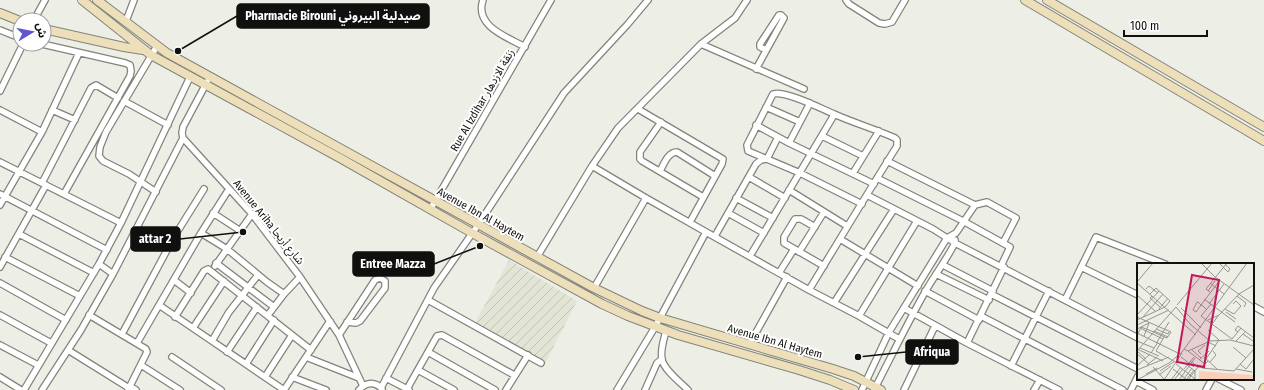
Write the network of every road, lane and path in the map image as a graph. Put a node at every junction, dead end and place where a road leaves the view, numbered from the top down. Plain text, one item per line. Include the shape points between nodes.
1 (45, 0) edge
2 (82, 0) edge
3 (97, 0) edge
4 (134, 0) edge
5 (483, 0) edge
6 (551, 0) edge
7 (648, 0) edge
8 (747, 0) edge
9 (846, 0) edge
10 (905, 0) edge
11 (1025, 0) edge
12 (1047, 0) edge
13 (38, 12) edge
14 (0, 13) edge
15 (12, 18) edge
16 (126, 21) junction
17 (0, 30) edge
18 (52, 31) edge
19 (140, 33) junction
20 (1103, 33) junction
21 (12, 35) edge
22 (131, 39) junction
23 (1098, 43) junction
24 (110, 44) junction
25 (701, 44) junction
26 (52, 46) edge
27 (157, 46) junction
28 (525, 46) junction
29 (143, 50) junction
30 (766, 50) junction
31 (19, 52) edge
32 (79, 53) junction
33 (151, 55) junction
34 (756, 69) junction
35 (210, 76) junction
36 (190, 77) junction
37 (206, 85) junction
38 (804, 89) dead end
39 (0, 91) edge
40 (118, 98) junction
41 (124, 101) junction
42 (810, 103) junction
43 (766, 107) junction
44 (638, 109) junction
45 (0, 110) edge
46 (52, 110) junction
47 (834, 114) junction
48 (75, 120) junction
49 (661, 122) junction
50 (800, 122) junction
51 (168, 125) junction
52 (756, 125) junction
53 (1264, 127) edge
54 (879, 131) junction
55 (42, 132) junction
56 (822, 136) junction
57 (778, 137) junction
58 (183, 138) junction
59 (1263, 139) edge
60 (789, 143) junction
61 (811, 154) junction
62 (863, 156) junction
63 (767, 159) junction
64 (887, 161) junction
65 (0, 162) edge
66 (592, 166) junction
67 (18, 171) junction
68 (660, 171) junction
69 (800, 173) junction
70 (853, 173) junction
71 (715, 176) junction
72 (749, 177) junction
73 (877, 178) junction
74 (140, 182) junction
75 (44, 184) junction
76 (874, 184) junction
77 (204, 189) dead end
78 (229, 189) junction
79 (789, 190) junction
80 (156, 192) junction
81 (64, 194) junction
82 (2, 195) edge
83 (867, 195) junction
84 (703, 197) junction
85 (646, 198) junction
86 (736, 198) junction
87 (784, 198) junction
88 (435, 201) junction
89 (862, 204) junction
90 (0, 205) edge
91 (975, 205) junction
92 (894, 209) junction
93 (32, 210) junction
94 (430, 210) junction
95 (824, 212) junction
96 (213, 213) junction
97 (728, 213) junction
98 (252, 214) junction
99 (773, 218) junction
100 (917, 221) junction
101 (963, 221) junction
102 (690, 222) junction
103 (121, 223) junction
104 (478, 225) junction
105 (847, 226) junction
106 (814, 227) junction
107 (239, 230) junction
108 (706, 232) junction
109 (201, 233) junction
110 (472, 233) junction
111 (764, 233) junction
112 (956, 233) junction
113 (19, 234) junction
114 (715, 236) junction
115 (947, 238) junction
116 (840, 239) junction
117 (956, 243) junction
118 (1003, 243) junction
119 (227, 249) junction
120 (107, 250) junction
121 (797, 251) junction
122 (866, 254) junction
123 (750, 256) junction
124 (5, 257) junction
125 (537, 257) junction
126 (216, 263) junction
127 (1162, 263) edge
128 (99, 264) junction
129 (943, 265) junction
130 (824, 266) junction
131 (1003, 266) junction
132 (0, 267) edge
133 (888, 268) junction
134 (1081, 268) junction
135 (211, 271) junction
136 (94, 273) junction
137 (779, 273) junction
138 (113, 274) junction
139 (936, 274) junction
140 (258, 275) junction
141 (300, 276) junction
142 (787, 277) junction
143 (174, 280) junction
144 (224, 280) junction
145 (0, 284) edge
146 (918, 286) junction
147 (248, 287) junction
148 (594, 288) junction
149 (809, 290) junction
150 (1049, 291) junction
151 (925, 292) junction
152 (191, 293) junction
153 (992, 293) junction
154 (284, 294) junction
155 (242, 295) junction
156 (1137, 295) edge
157 (80, 296) junction
158 (261, 298) junction
159 (428, 300) junction
160 (988, 300) junction
161 (1065, 300) junction
162 (834, 303) junction
163 (159, 306) junction
164 (256, 306) junction
165 (274, 307) junction
166 (1254, 307) edge
167 (904, 308) junction
168 (1264, 312) edge
169 (89, 314) junction
170 (913, 314) junction
171 (0, 315) edge
172 (268, 315) junction
173 (859, 316) junction
174 (1036, 316) junction
175 (176, 317) junction
176 (660, 318) junction
177 (980, 318) junction
178 (66, 320) junction
179 (274, 320) junction
180 (330, 321) junction
181 (347, 322) junction
182 (935, 326) junction
183 (656, 327) junction
184 (193, 328) junction
185 (666, 331) junction
186 (889, 332) junction
187 (122, 334) junction
188 (292, 335) junction
189 (338, 335) junction
190 (1137, 337) edge
191 (899, 339) junction
192 (1024, 339) junction
193 (212, 341) junction
194 (51, 343) junction
195 (137, 343) junction
196 (967, 343) junction
197 (0, 345) edge
198 (749, 345) junction
199 (68, 350) junction
200 (311, 350) junction
201 (227, 352) junction
202 (428, 352) junction
203 (528, 355) junction
204 (172, 357) dead end
205 (306, 357) junction
206 (662, 359) junction
207 (541, 363) dead end
208 (246, 364) junction
209 (38, 365) junction
210 (141, 365) junction
211 (1011, 366) junction
212 (1137, 368) edge
213 (418, 370) junction
214 (514, 375) junction
215 (0, 377) edge
216 (266, 377) junction
217 (292, 377) junction
218 (359, 378) junction
219 (386, 378) junction
220 (1137, 379) edge
221 (1040, 380) junction
222 (1138, 380) edge
223 (1211, 380) edge
224 (1222, 380) edge
225 (866, 382) junction
226 (129, 388) edge
227 (361, 388) edge
228 (382, 389) edge
229 (408, 389) edge
230 (877, 389) edge
231 (22, 390) edge
232 (42, 390) edge
233 (136, 390) edge
234 (180, 390) edge
235 (221, 390) edge
236 (284, 390) edge
237 (326, 390) edge
238 (454, 390) edge
239 (495, 390) edge
240 (506, 390) edge
241 (617, 390) edge
242 (645, 390) edge
243 (688, 390) edge
244 (854, 390) edge
245 (862, 390) edge
246 (904, 390) edge
247 (1034, 390) edge
248 (1059, 390) edge
249 (1123, 390) edge
250 (1131, 390) edge
251 (1153, 390) edge
252 (1206, 390) edge
253 (1241, 390) edge

1 - 13 street
2 - 22 street, Avenue Ibn Al Haytem
3 - 16 street, Avenue Ibn Al Haytem
4 - 16 street
5 - 28 street via 485,22 495,31
6 - 28 street, Rue Al Izdihar زنقة الازدهار
7 - 104 street via 564,93
8 - 25 street via 735,18
9 - 10 street via 879,23 885,24 892,22
11 - 23 street
12 - 20 street
14 - 15 street
16 - 19 street, Avenue Ibn Al Haytem
17 - 21 street
18 - 24 street
19 - 22 street
19 - 27 street, Avenue Ibn Al Haytem
20 - 23 street
20 - 53 street
22 - 24 street
22 - 29 street, Avenue Ibn Al Haytem
23 - 59 street
24 - 29 street
25 - 34 street
25 - 44 street
26 - 32 street
27 - 33 street
27 - 35 street, Avenue Ibn Al Haytem
28 - 88 street, Rue Al Izdihar زنقة الازدهار
29 - 33 street, Avenue Ibn Al Haytem
30 - 30 street via 784,18 781,15 760,44
30 - 34 street
31 - 39 street
32 - 40 street via 130,65 130,76
32 - 46 street
33 - 36 street, Avenue Ibn Al Haytem
33 - 41 street
34 - 38 street
35 - 37 street
35 - 88 street, Avenue Ibn Al Haytem
36 - 37 street, Avenue Ibn Al Haytem
36 - 51 street
37 - 58 street via 183,127
37 - 94 street, Avenue Ibn Al Haytem
40 - 48 street via 93,86
40 - 81 street
41 - 51 street
41 - 74 street via 102,142 99,157
42 - 43 street via 776,93
42 - 47 street
42 - 50 street
43 - 50 street
43 - 52 street
44 - 49 street
44 - 66 street via 618,128
45 - 55 street
46 - 48 street
46 - 55 street
47 - 54 street
47 - 56 street
48 - 75 street
49 - 68 street via 640,152 642,161
49 - 71 street via 721,157 723,162
50 - 60 street
51 - 74 street
52 - 57 street
52 - 63 street via 747,149
54 - 62 street
54 - 64 street via 897,140 897,146
55 - 67 street
56 - 61 street
56 - 62 street
57 - 60 street
57 - 63 street
58 - 78 street, Avenue Ariha شارع أريحا
58 - 80 street
60 - 61 street
61 - 69 street
61 - 70 street
62 - 70 street
63 - 69 street
63 - 72 street via 759,161
64 - 73 street
64 - 91 street
65 - 67 street
66 - 85 street
66 - 125 street
67 - 75 street
67 - 82 street
68 - 71 street via 670,155 678,152
68 - 84 street
69 - 79 street
69 - 89 street
70 - 76 street
71 - 84 street
72 - 86 street
72 - 87 street
73 - 76 street
73 - 101 street
74 - 80 street
74 - 103 street
75 - 81 street
75 - 93 street
76 - 83 street
77 - 187 street via 174,237
78 - 96 street
78 - 98 street, Avenue Ariha شارع أريحا
79 - 87 street
79 - 95 street
80 - 138 street
81 - 103 street
82 - 90 street
82 - 93 street
83 - 89 street
83 - 92 street
84 - 102 street
85 - 102 street
85 - 148 street
86 - 97 street
86 - 99 street
87 - 99 street
88 - 94 street, Rue Al Izdihar زنقة الازدهار
88 - 104 street, Avenue Ibn Al Haytem
89 - 105 street
91 - 101 street
91 - 118 street via 987,202 1016,218
92 - 100 street
92 - 122 street
93 - 113 street
93 - 120 street
94 - 110 street, Avenue Ibn Al Haytem
95 - 105 street
95 - 106 street
96 - 107 street
96 - 109 street
97 - 111 street
97 - 114 street
98 - 107 street
98 - 141 street, Avenue Ariha شارع أريحا
99 - 111 street
100 - 115 street
100 - 133 street
101 - 112 street
101 - 118 street
102 - 108 street
103 - 120 street
104 - 110 street
104 - 125 street, Avenue Ibn Al Haytem
105 - 116 street
106 - 121 street
106 - 121 street via 801,219 795,219 783,240
107 - 119 street
108 - 114 street
108 - 176 street
109 - 119 street
109 - 143 street
110 - 159 street
110 - 183 street, Avenue Ibn Al Haytem via 602,304
111 - 123 street
112 - 115 street
112 - 117 street
113 - 124 street
113 - 136 street
114 - 123 street
115 - 117 street
115 - 146 street
116 - 122 street
116 - 130 street
117 - 129 street
117 - 131 street
118 - 131 street via 1010,247
119 - 126 street
119 - 140 street
120 - 128 street
121 - 130 street
121 - 137 street
122 - 133 street
122 - 162 street
123 - 137 street
124 - 132 street
124 - 157 street
125 - 148 street, Avenue Ibn Al Haytem
126 - 135 street
126 - 147 street
127 - 134 street via 1096,237
128 - 136 street
128 - 138 street
129 - 139 street
129 - 153 street
130 - 149 street
131 - 150 street
131 - 153 street
133 - 146 street
133 - 173 street
134 - 156 street
134 - 161 street
135 - 144 street
135 - 152 street via 204,271
136 - 157 street
137 - 142 street
138 - 169 street
139 - 151 street
139 - 160 street
140 - 147 street
140 - 154 street
141 - 154 street
141 - 180 street, Avenue Ariha شارع أريحا
142 - 149 street
142 - 198 street
143 - 152 street
143 - 163 street
144 - 155 street
144 - 184 street
145 - 178 street
146 - 167 street
147 - 155 street
147 - 158 street
148 - 176 street, Avenue Ibn Al Haytem
149 - 162 street
150 - 161 street
150 - 174 street
151 - 170 street
151 - 177 street
152 - 175 street
153 - 160 street
153 - 174 street
154 - 165 street
155 - 164 street
155 - 193 street
157 - 178 street
158 - 164 street
158 - 165 street
159 - 203 street
159 - 219 street
160 - 177 street
161 - 190 street
162 - 173 street
163 - 175 street
163 - 195 street
164 - 172 street
164 - 201 street
165 - 172 street
166 - 168 street
167 - 170 street
167 - 186 street
169 - 187 street
169 - 199 street
170 - 182 street
170 - 191 street
171 - 194 street
172 - 179 street
173 - 186 street
174 - 192 street
174 - 212 street
175 - 184 street
176 - 183 street
176 - 198 street, Avenue Ibn Al Haytem
177 - 192 street
177 - 196 street
178 - 194 street
179 - 188 street
179 - 208 street
180 - 189 street, Avenue Ariha شارع أريحا
180 - 200 street
181 - 181 street via 375,280 383,279 384,288 360,321
181 - 189 street
182 - 196 street
182 - 246 street
183 - 185 street, Avenue Ibn Al Haytem
183 - 241 street
184 - 193 street
185 - 206 street
185 - 244 street, Avenue Ibn Al Haytem via 805,371
186 - 191 street
186 - 225 street
187 - 195 street
188 - 200 street
188 - 216 street
189 - 218 street, Avenue Ariha شارع أريحا
191 - 230 street
192 - 211 street
192 - 249 street
193 - 201 street
194 - 209 street
195 - 210 street via 147,351
196 - 211 street
197 - 209 street
198 - 225 street, Avenue Ibn Al Haytem via 833,369
199 - 226 street
199 - 232 street
200 - 205 street
201 - 208 street
202 - 213 street
202 - 214 street via 437,336 444,336
202 - 239 street
203 - 207 street
203 - 214 street
204 - 235 street
205 - 217 street
205 - 218 street
206 - 242 street via 657,363
206 - 243 street via 666,367
208 - 216 street
209 - 231 street
210 - 226 street
210 - 234 street
211 - 221 street
213 - 229 street
213 - 238 street
214 - 240 street
215 - 231 street
216 - 236 street
217 - 236 street
217 - 237 street
218 - 227 street, Avenue Ariha شارع أريحا
219 - 228 street
219 - 229 street
220 - 250 street
221 - 247 street
221 - 248 street
222 - 251 street
223 - 252 street
224 - 253 street
225 - 230 street, Avenue Ibn Al Haytem
225 - 245 street
226 - 233 street
227 - 228 street via 366,384 374,384

